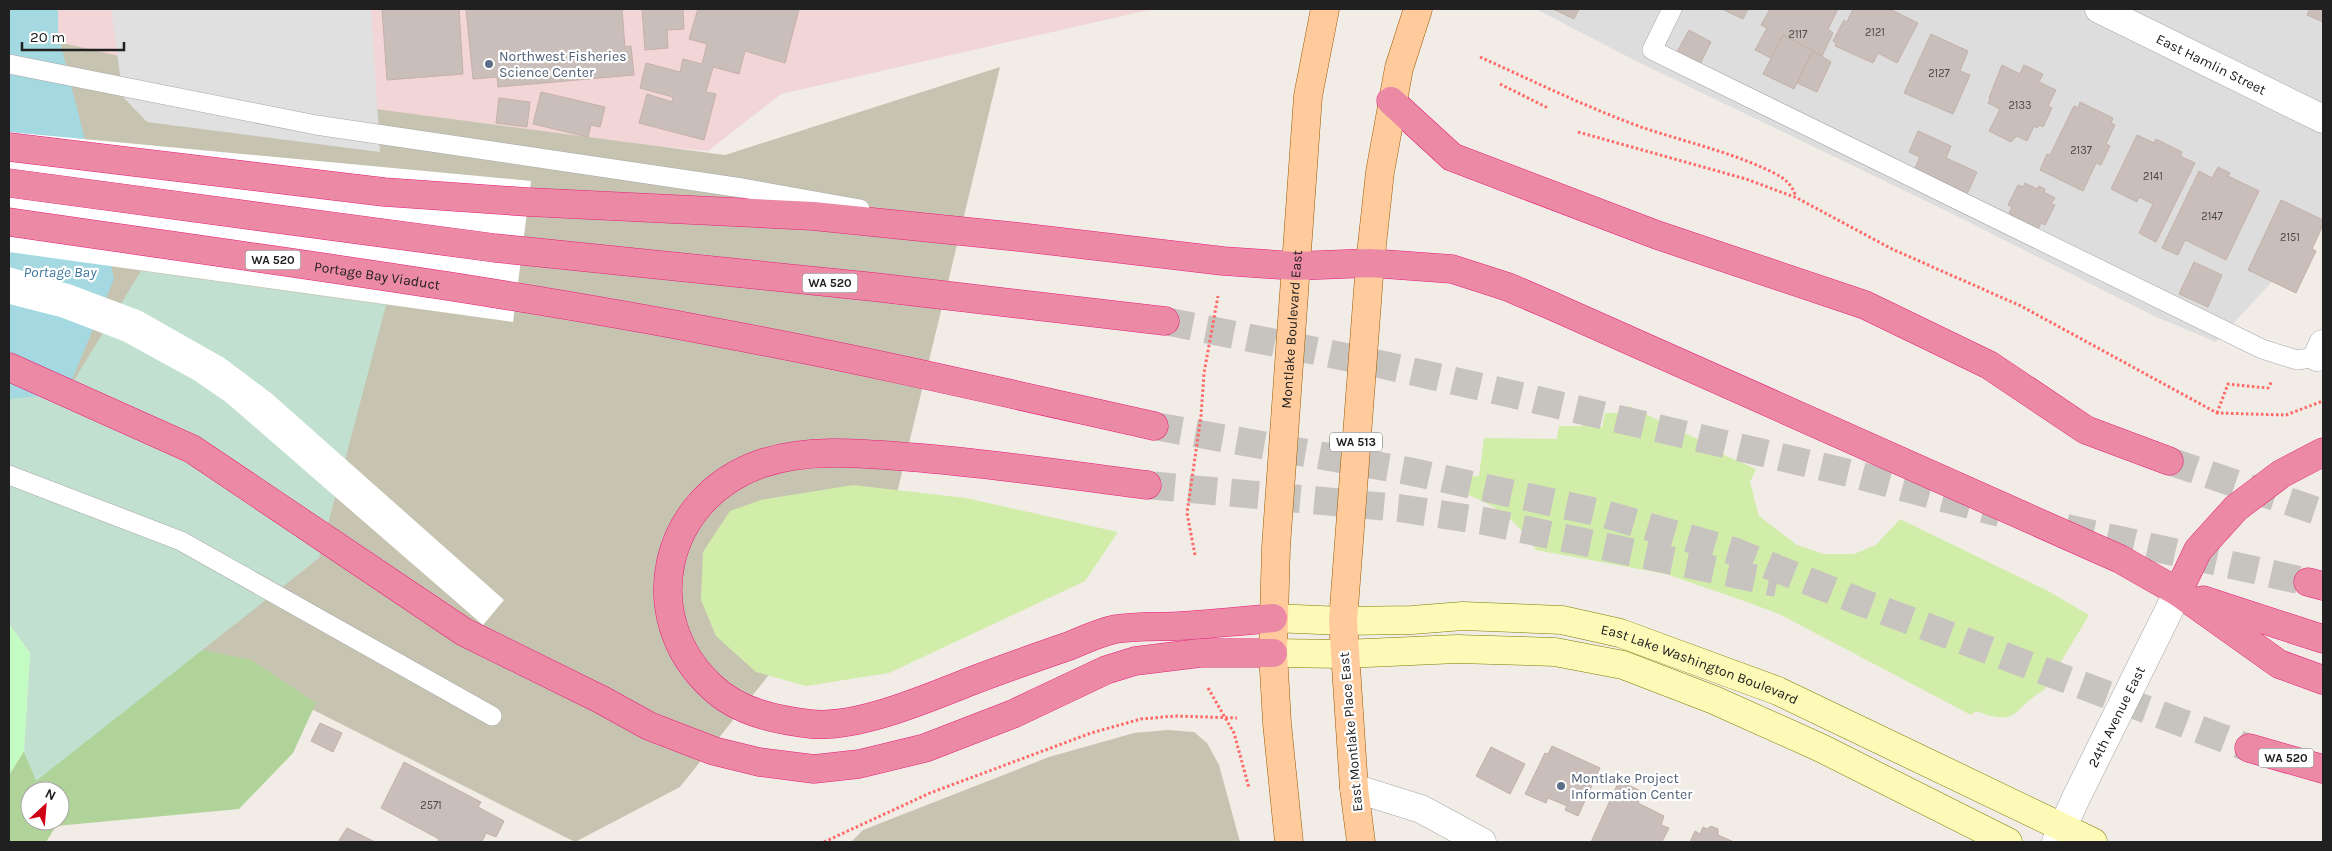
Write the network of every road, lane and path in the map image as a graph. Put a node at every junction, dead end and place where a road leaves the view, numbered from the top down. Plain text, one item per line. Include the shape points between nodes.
1 (1326, 9) edge
2 (1418, 9) edge
3 (1672, 9) edge
4 (2099, 9) edge
5 (1480, 56) dead end
6 (9, 64) edge
7 (1500, 84) dead end
8 (1391, 101) junction
9 (1548, 108) dead end
10 (2323, 119) edge
11 (1578, 132) dead end
12 (9, 147) edge
13 (9, 183) edge
14 (1797, 198) junction
15 (9, 222) edge
16 (1019, 237) junction
17 (1370, 262) junction
18 (1295, 266) junction
19 (1218, 296) dead end
20 (1165, 321) tunnel mouth
21 (2320, 350) edge
22 (9, 368) edge
23 (2276, 374) dead end
24 (2323, 401) edge
25 (2217, 413) junction
26 (1154, 426) tunnel mouth
27 (2323, 452) edge
28 (2169, 461) tunnel mouth
29 (9, 476) edge
30 (1147, 485) tunnel mouth
31 (1195, 555) dead end
32 (2178, 592) junction
33 (1273, 618) junction
34 (1342, 621) junction
35 (2323, 639) edge
36 (1273, 653) junction
37 (1344, 654) junction
38 (2323, 680) edge
39 (1208, 688) dead end
40 (492, 716) dead end
41 (1225, 717) junction
42 (1237, 718) dead end
43 (2248, 748) tunnel mouth
44 (2323, 769) edge
45 (1354, 788) junction
46 (1251, 796) dead end
47 (2060, 835) edge
48 (824, 842) edge
49 (1289, 842) edge
50 (1361, 842) edge
51 (1482, 842) edge
52 (2008, 842) edge
53 (2093, 842) edge

1 - 18 main road, Montlake Boulevard East via 1308,96
2 - 8 main road, WA 513
3 - 21 lane via 1652,50 2262,349 2298,360
4 - 10 street, East Hamlin Street
5 - 14 path via 1632,123 1776,173 1791,184
6 - 16 lane via 316,125 742,188
7 - 9 path
8 - 17 main road, WA 513
8 - 28 highway via 1452,157 1657,235 1865,305 1989,365 2086,430
11 - 14 path via 1746,179
12 - 16 highway via 384,192 813,216
13 - 20 highway, WA 520 via 495,248
14 - 25 path via 1892,249 2021,306
15 - 26 highway, Portage Bay Viaduct / WA 520 via 538,300 764,342
16 - 18 highway via 1223,261
17 - 18 highway
17 - 32 highway via 1452,270 1508,287 2120,559
17 - 34 main road, WA 513
18 - 33 main road, Montlake Boulevard East
19 - 31 path via 1204,373 1187,513
22 - 36 highway via 192,450 464,632 649,726 714,751 759,762 814,769 859,764 925,748 1013,714 1106,670 1135,661 1200,653
23 - 25 path via 2268,388 2228,384
24 - 25 path via 2286,415
27 - 32 highway via 2281,474 2236,508 2198,550
29 - 40 lane via 182,541
30 - 33 highway via 965,461 866,454 811,453 760,464 742,471 714,490 681,530 670,558 667,582 673,629 694,668 714,689 736,704 761,714 815,725 866,719 1115,629
32 - 35 highway
32 - 38 highway via 2279,664
32 - 47 street, 24th Avenue East via 2094,759
33 - 34 main road, East Lake Washington Boulevard
33 - 36 main road, Montlake Boulevard East
34 - 37 main road, East Montlake Place East / WA 513
34 - 47 main road, East Lake Washington Boulevard via 1463,616 1562,620 1620,633 1778,691
36 - 37 main road, East Lake Washington Boulevard
36 - 49 main road
37 - 45 main road, East Montlake Place East
37 - 52 main road, East Lake Washington Boulevard via 1457,649 1556,652 1623,665 1714,700 1812,744
39 - 41 path
41 - 42 path
41 - 46 path via 1234,733
41 - 48 path via 1141,719 1091,733 939,790
43 - 44 highway, WA 520
45 - 50 main road, East Montlake Place East
45 - 51 street via 1421,809
47 - 53 main road, East Lake Washington Boulevard

